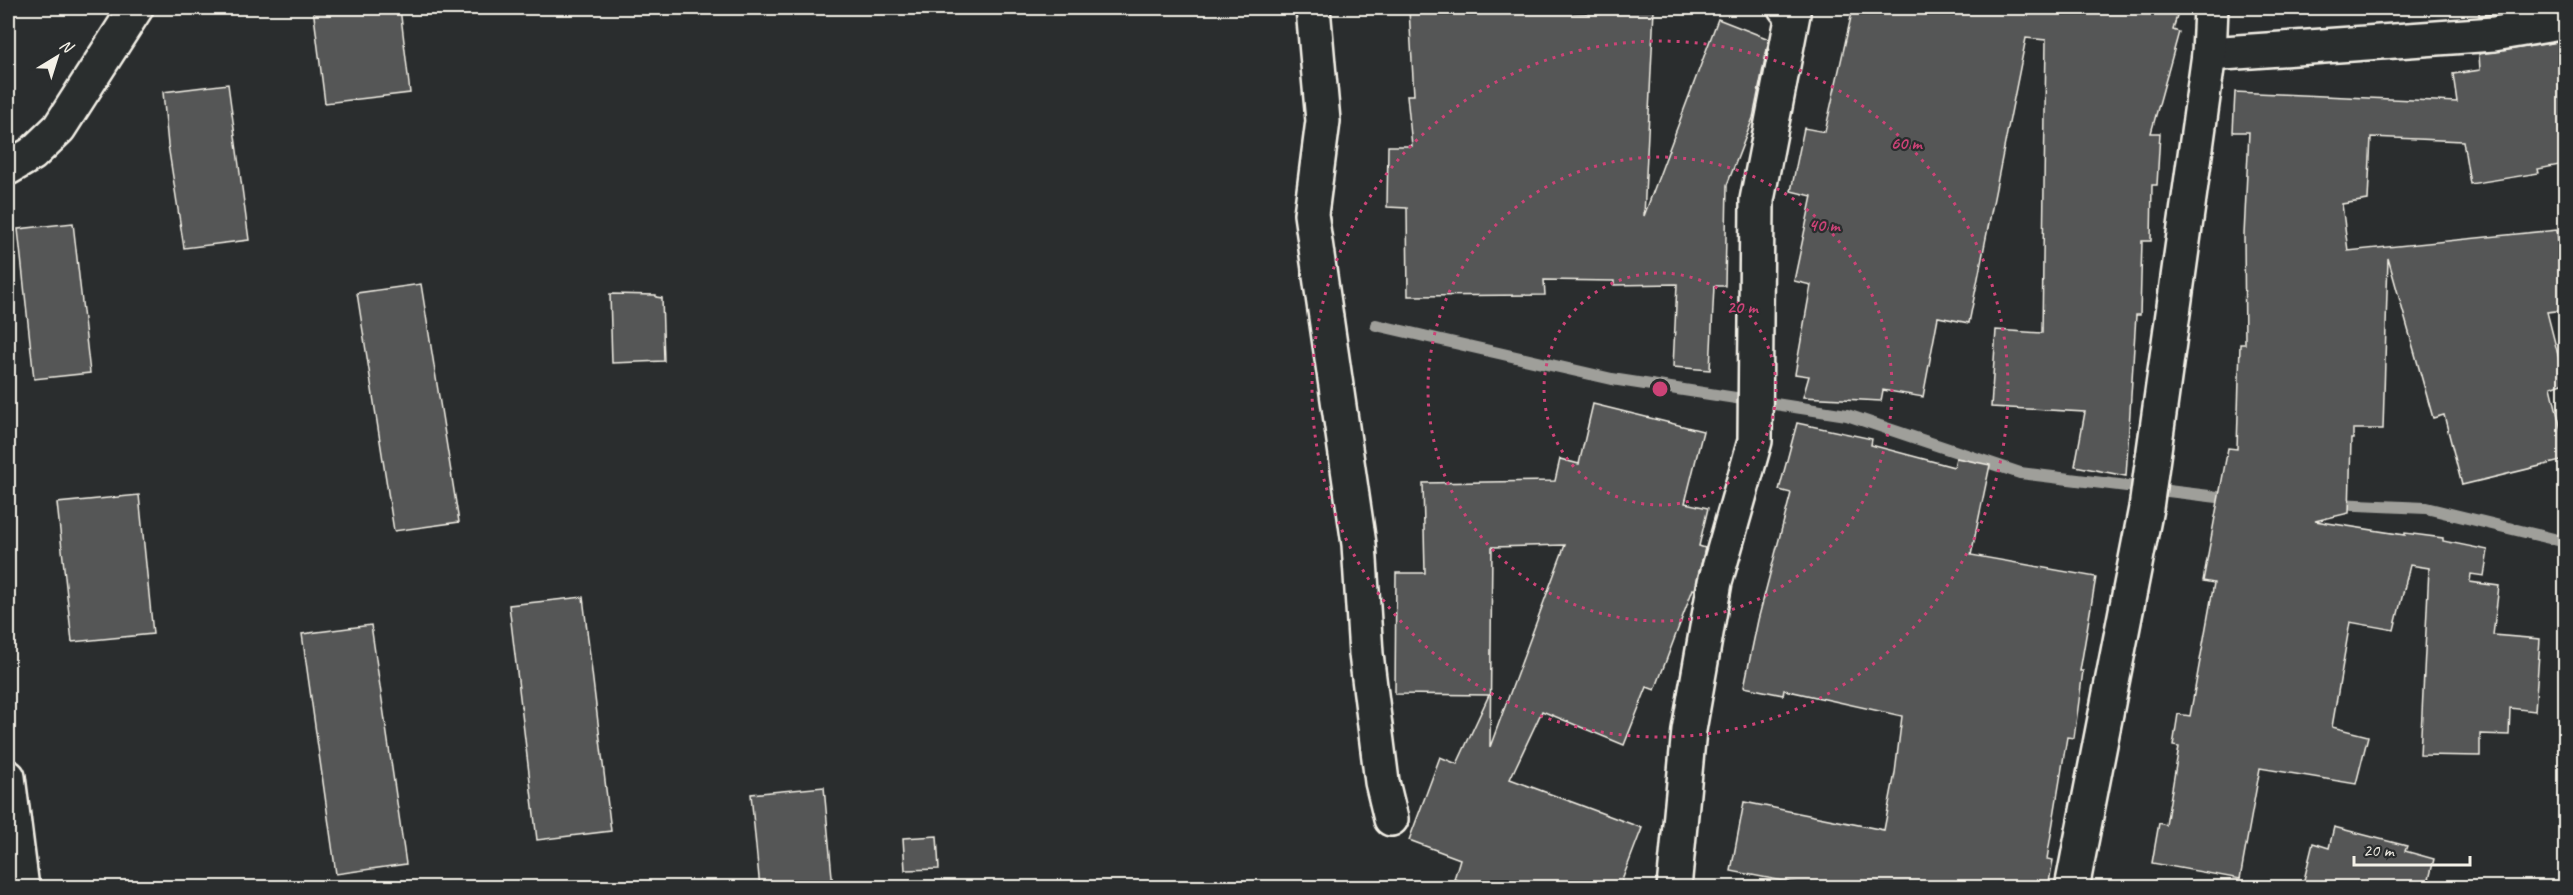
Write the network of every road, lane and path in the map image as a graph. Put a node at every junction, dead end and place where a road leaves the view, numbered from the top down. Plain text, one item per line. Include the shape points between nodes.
1 (136, 8) edge
2 (1313, 8) edge
3 (1785, 8) edge
4 (2211, 8) edge
5 (2565, 22) edge
6 (2209, 54) junction
7 (8, 168) edge
8 (8, 777) edge
9 (1391, 819) dead end
10 (22, 888) edge
11 (1674, 888) edge
12 (2072, 888) edge

1 - 7 street via 59,128 32,154
2 - 9 street via 1323,121 1311,214 1359,544 1366,654 1382,782
3 - 11 street via 1793,14 1757,200 1755,441 1715,582 1689,730
4 - 6 street
5 - 6 street via 2494,34
6 - 12 street via 2146,508
8 - 10 street

